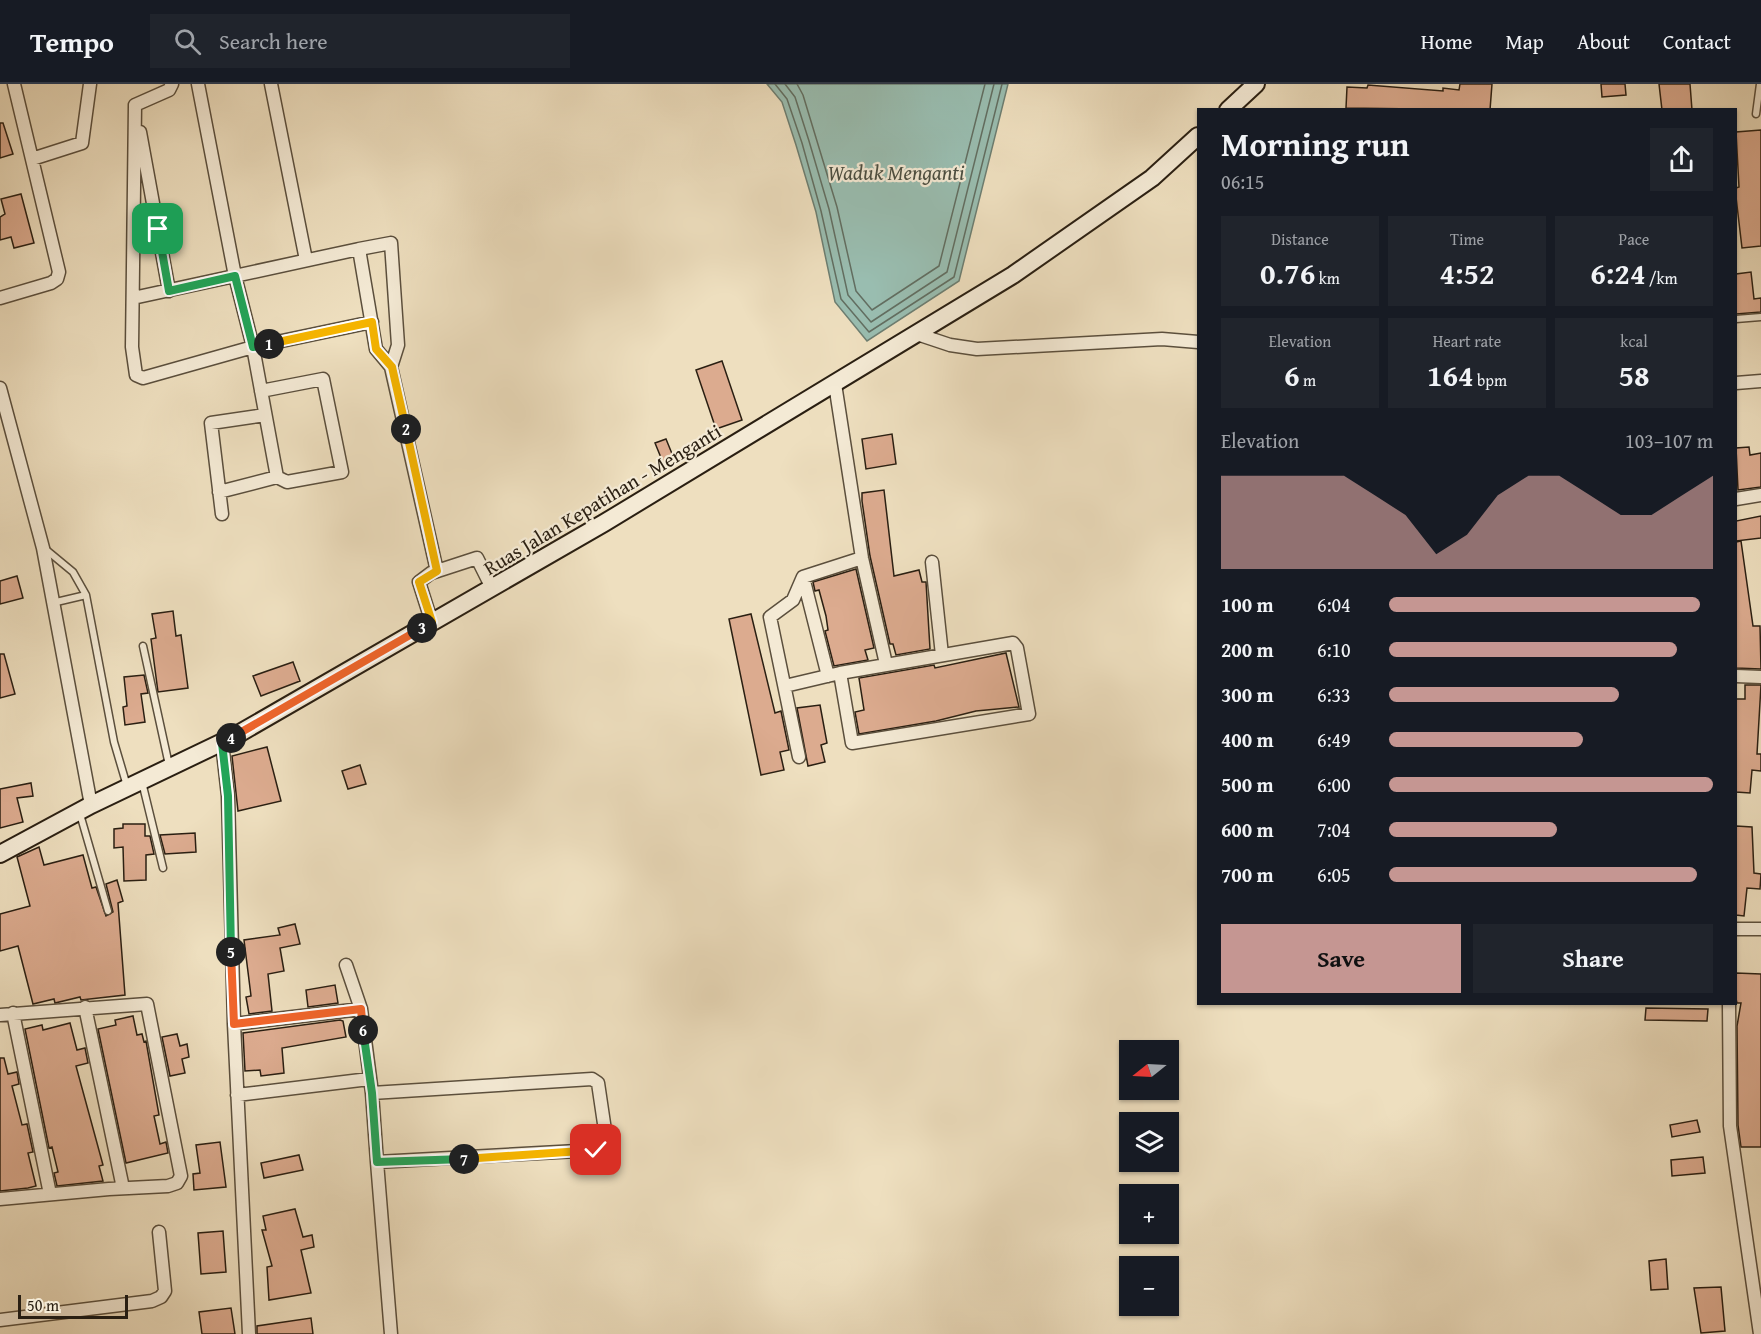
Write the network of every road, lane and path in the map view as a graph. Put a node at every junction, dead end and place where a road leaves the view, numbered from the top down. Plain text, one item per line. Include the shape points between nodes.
1 (14, 84) edge
2 (90, 84) edge
3 (172, 84) edge
4 (198, 84) edge
5 (271, 84) edge
6 (1256, 84) edge
7 (1760, 84) edge
8 (135, 105) junction
9 (1230, 108) edge
10 (1756, 114) dead end
11 (1197, 137) edge
12 (32, 159) junction
13 (359, 249) junction
14 (306, 260) junction
15 (235, 276) junction
16 (169, 291) junction
17 (0, 298) edge
18 (133, 298) junction
19 (1761, 317) edge
20 (1737, 319) edge
21 (372, 322) junction
22 (916, 334) junction
23 (1197, 342) edge
24 (253, 347) junction
25 (392, 367) junction
26 (1761, 381) edge
27 (1737, 382) edge
28 (835, 384) junction
29 (0, 388) edge
30 (261, 392) junction
31 (265, 415) junction
32 (277, 477) junction
33 (219, 492) junction
34 (1761, 495) edge
35 (1737, 499) edge
36 (222, 514) dead end
37 (43, 548) junction
38 (862, 558) junction
39 (932, 562) dead end
40 (437, 571) junction
41 (803, 577) junction
42 (492, 588) junction
43 (86, 595) junction
44 (51, 603) junction
45 (432, 622) junction
46 (143, 645) dead end
47 (942, 655) junction
48 (886, 664) junction
49 (834, 674) junction
50 (1737, 676) edge
51 (1761, 677) edge
52 (785, 686) junction
53 (222, 743) junction
54 (799, 757) dead end
55 (170, 768) junction
56 (134, 785) junction
57 (85, 808) junction
58 (0, 854) edge
59 (164, 868) dead end
60 (108, 911) dead end
61 (1737, 929) edge
62 (1761, 929) edge
63 (346, 965) dead end
64 (1729, 1005) edge
65 (85, 1007) junction
66 (361, 1009) junction
67 (6, 1014) edge
68 (234, 1024) junction
69 (369, 1079) junction
70 (372, 1093) junction
71 (237, 1095) junction
72 (377, 1162) junction
73 (123, 1188) junction
74 (50, 1194) junction
75 (0, 1199) edge
76 (159, 1232) dead end
77 (0, 1320) edge
78 (249, 1334) edge
79 (391, 1334) edge
80 (1760, 1334) edge

1 - 12 street
2 - 12 street via 82,143
3 - 8 street via 169,90
4 - 15 street
5 - 14 street
6 - 9 main road
7 - 10 lane
8 - 16 street
8 - 18 street
11 - 22 main road, Ruas Jalan Kepatihan - Menganti via 1152,178 1013,275
12 - 17 street via 57,279
13 - 14 street
13 - 21 street
13 - 25 street via 391,243 398,345
14 - 15 street
15 - 16 street
15 - 24 street
16 - 18 street
18 - 24 street via 133,356 136,375 143,378
19 - 20 lane
21 - 24 street
21 - 25 street via 376,349
22 - 23 street via 977,349 1162,339
22 - 28 main road, Ruas Jalan Kepatihan - Menganti
24 - 30 street
25 - 40 street
26 - 27 street
28 - 38 street
28 - 42 main road, Ruas Jalan Kepatihan - Menganti
29 - 37 street
30 - 31 street
30 - 32 street via 323,379 342,472 287,482
31 - 32 street
31 - 33 street via 212,423
32 - 33 street
33 - 36 street
34 - 35 street
37 - 43 lane via 73,572
37 - 44 street
38 - 41 street
38 - 48 street
39 - 47 street
40 - 42 street via 477,558
40 - 45 street via 419,582
41 - 49 street
41 - 52 street via 793,600 770,616
42 - 45 main road, Ruas Jalan Kepatihan - Menganti
43 - 44 lane
43 - 56 lane via 114,742
44 - 57 street
45 - 53 main road, Ruas Jalan Kepatihan - Menganti
46 - 55 lane
47 - 48 street
47 - 49 street via 1016,645 1029,714 852,743
48 - 49 street
49 - 52 street
50 - 51 street
52 - 54 street
53 - 55 main road, Ruas Jalan Kepatihan - Menganti
53 - 68 street via 228,796
55 - 56 main road, Ruas Jalan Kepatihan - Menganti
56 - 57 main road, Ruas Jalan Kepatihan - Menganti
56 - 59 lane
57 - 58 main road, Ruas Jalan Kepatihan - Menganti
57 - 60 lane
61 - 62 street
63 - 66 street
64 - 80 street via 1730,1126
65 - 67 street
65 - 73 street
65 - 73 street via 143,1003 149,1007 181,1176 177,1183 168,1186
66 - 68 street
66 - 69 street
67 - 74 street
68 - 71 street
69 - 70 street
69 - 71 street
70 - 72 street
70 - 72 street via 592,1079 598,1083 606,1137 596,1150
71 - 78 street
72 - 79 street
73 - 74 street
74 - 75 street
76 - 77 street via 165,1291 161,1297

